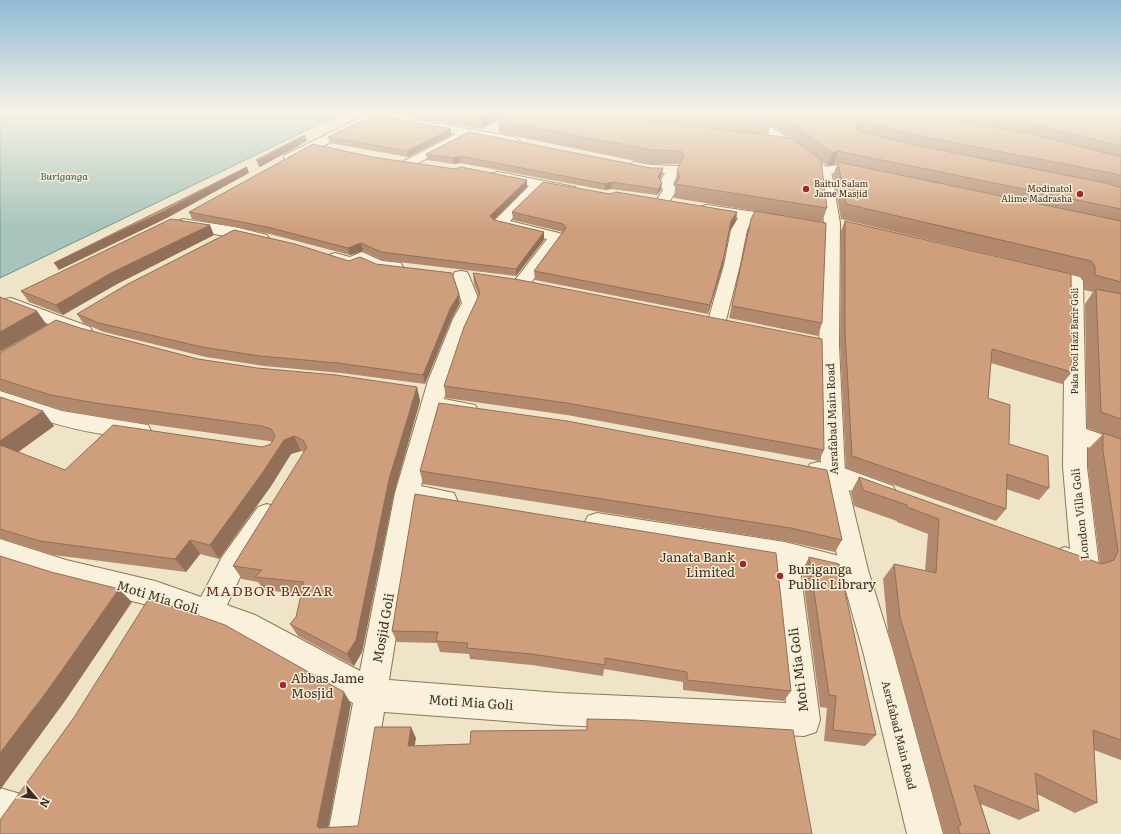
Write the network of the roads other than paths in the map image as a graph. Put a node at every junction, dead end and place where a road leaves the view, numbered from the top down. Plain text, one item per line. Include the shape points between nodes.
1 (307, 150) edge
2 (430, 150) edge
3 (798, 150) edge
4 (858, 150) edge
5 (621, 163) edge
6 (278, 165) edge
7 (430, 167) edge
8 (829, 171) junction
9 (487, 174) edge
10 (856, 175) edge
11 (539, 184) junction
12 (586, 192) edge
13 (647, 199) edge
14 (662, 202) junction
15 (677, 204) edge
16 (691, 206) edge
17 (194, 211) edge
18 (748, 215) junction
19 (793, 223) edge
20 (235, 232) junction
21 (275, 242) edge
22 (207, 246) edge
23 (323, 254) edge
24 (408, 268) edge
25 (1030, 270) edge
26 (461, 276) dead end
27 (504, 281) edge
28 (12, 302) edge
29 (85, 312) edge
30 (65, 323) junction
31 (716, 323) edge
32 (46, 334) edge
33 (97, 337) edge
34 (428, 397) junction
35 (0, 398) edge
36 (487, 412) edge
37 (162, 434) edge
38 (1075, 434) junction
39 (1121, 450) edge
40 (794, 467) edge
41 (833, 474) junction
42 (281, 494) edge
43 (407, 494) junction
44 (907, 501) edge
45 (470, 504) edge
46 (572, 520) edge
47 (1040, 550) edge
48 (0, 551) edge
49 (785, 554) junction
50 (854, 570) junction
51 (155, 594) junction
52 (208, 613) junction
53 (138, 621) edge
54 (371, 694) junction
55 (346, 834) edge
56 (925, 834) edge

1 - 6 street
2 - 7 street via 402,163
3 - 8 street
4 - 8 street via 848,168
5 - 14 street via 650,169 674,169 666,184 670,190
8 - 10 street
8 - 41 street, Asrafabad Main Road via 831,226 821,344
9 - 11 street
11 - 12 street
11 - 27 street via 500,223 557,237 528,285
13 - 14 street
14 - 15 street
16 - 18 street
17 - 20 street via 170,224
18 - 19 street
18 - 31 street via 739,230
20 - 21 street
20 - 22 street
23 - 24 street via 352,264 362,257 378,266
25 - 38 street, Paka Pool Hazi Barir Goli via 1074,281 1081,296
26 - 34 street, Mosjid Goli via 471,303
28 - 30 street
29 - 30 street
30 - 32 street
30 - 33 street
34 - 36 street
34 - 43 street, Mosjid Goli
35 - 37 street via 60,418
38 - 39 street
38 - 47 street, London Villa Goli via 1075,467 1085,566
40 - 41 street
41 - 44 street
41 - 50 street, Asrafabad Main Road
42 - 52 street via 232,565
43 - 45 street
43 - 54 street, Mosjid Goli
46 - 49 street
48 - 51 street, Moti Mia Goli via 66,572
49 - 50 street
49 - 54 street, Moti Mia Goli via 804,720 559,708
50 - 56 street, Asrafabad Main Road via 878,651
51 - 52 street, Moti Mia Goli
51 - 53 street
52 - 54 street, Moti Mia Goli via 245,625
54 - 55 street, Mosjid Goli

